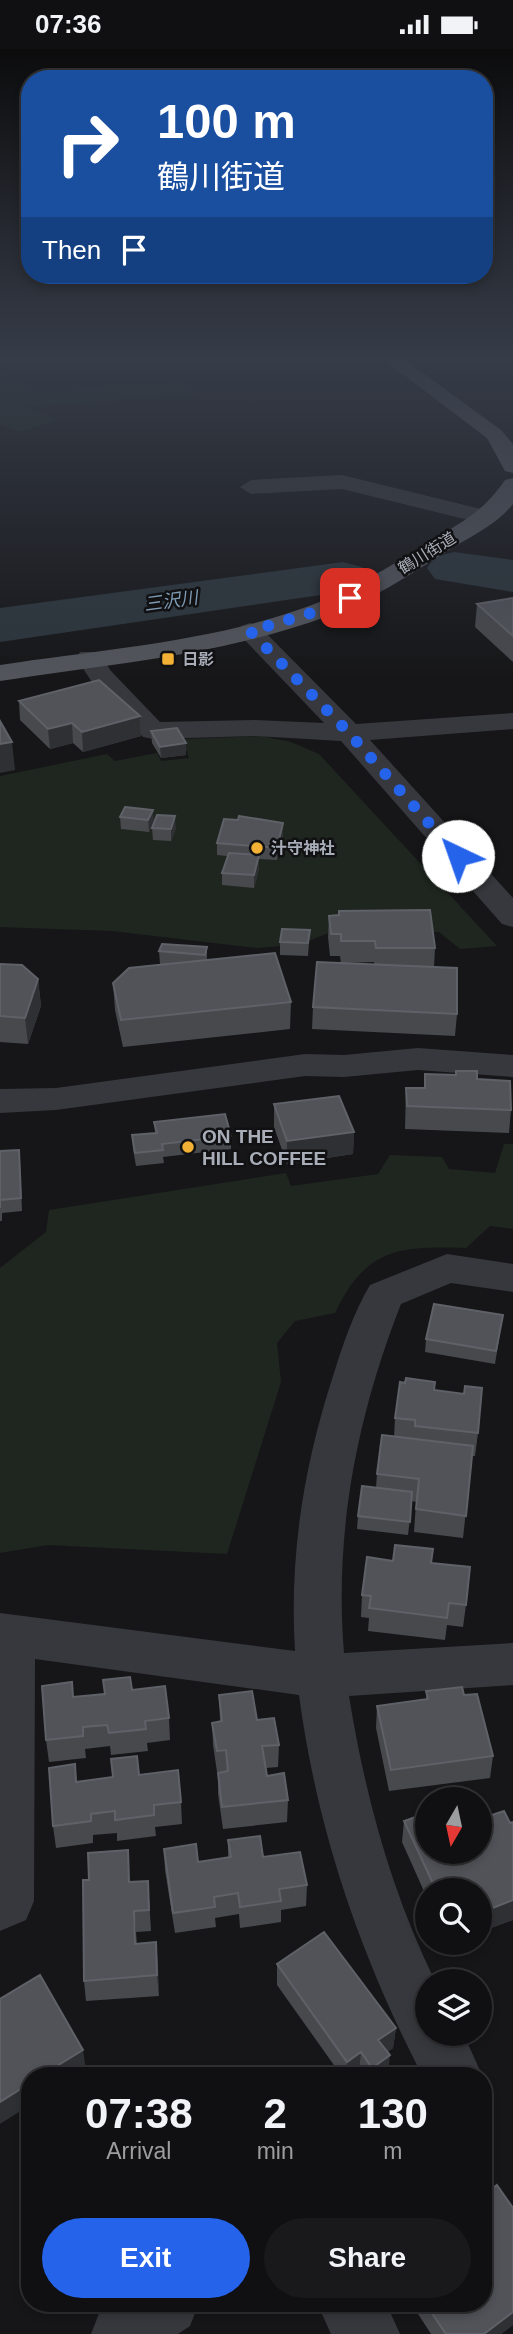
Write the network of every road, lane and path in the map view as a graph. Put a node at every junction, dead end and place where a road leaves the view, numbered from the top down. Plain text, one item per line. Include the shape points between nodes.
1 (513, 485) edge
2 (251, 487) dead end
3 (485, 517) junction
4 (250, 631) junction
5 (89, 658) junction
6 (0, 673) edge
7 (513, 721) edge
8 (349, 733) junction
9 (513, 917) edge
10 (513, 1066) edge
11 (0, 1101) edge
12 (513, 1278) edge
13 (6, 1635) edge
14 (513, 1664) edge
15 (321, 1676) junction
16 (0, 1905) edge
17 (415, 2000) edge
18 (438, 2046) edge
19 (449, 2067) edge
20 (154, 2312) edge
21 (355, 2312) edge
22 (123, 2334) edge
23 (368, 2334) edge

1 - 3 main road, 鶴川街道 via 502,503
2 - 3 street via 342,482
3 - 4 main road, 鶴川街道 via 350,598
4 - 5 main road, 鶴川街道
4 - 8 street
5 - 6 main road, 鶴川街道
5 - 8 street via 153,731 255,728
7 - 8 street
8 - 9 street
10 - 11 street via 418,1059 305,1065 56,1099
12 - 15 street via 447,1268 384,1295 366,1339 332,1458 318,1566
13 - 15 street
13 - 16 street via 7,1901
14 - 15 street
15 - 17 street via 348,1822 379,1922
18 - 19 street
20 - 22 street
21 - 23 street

